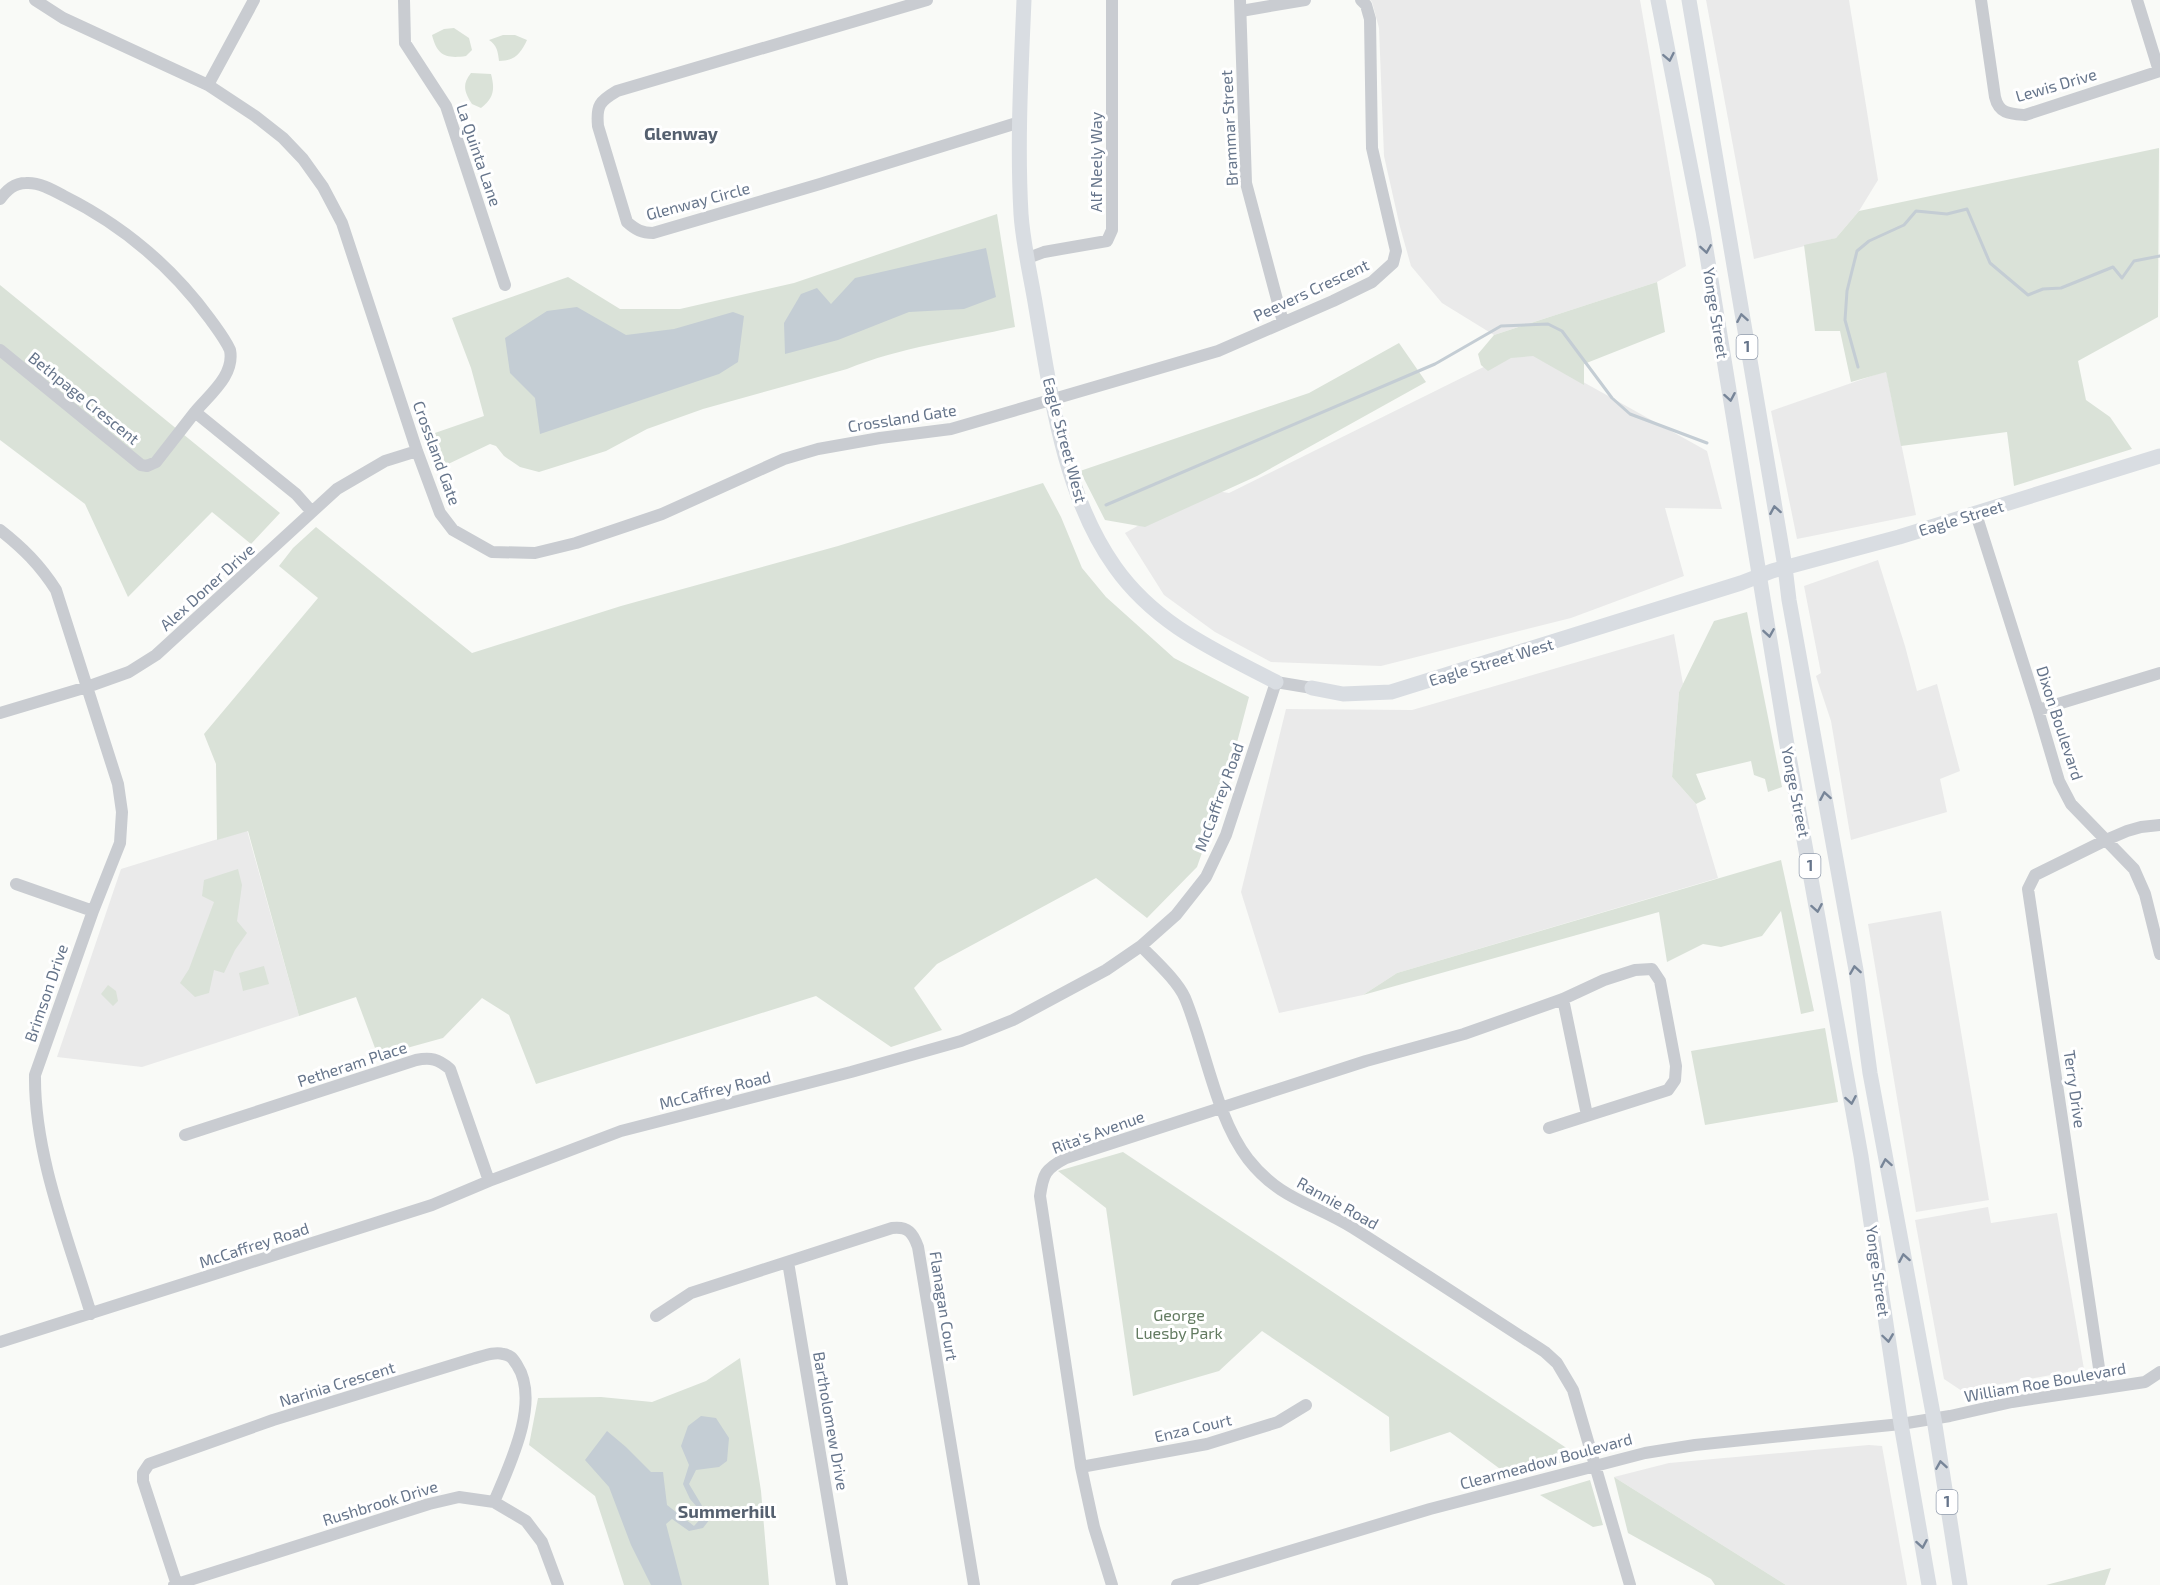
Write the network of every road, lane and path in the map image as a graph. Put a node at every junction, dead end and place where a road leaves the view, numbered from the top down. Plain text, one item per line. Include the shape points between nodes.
1 (35, 0) edge
2 (254, 0) edge
3 (404, 0) edge
4 (927, 0) edge
5 (1024, 0) edge
6 (1112, 0) edge
7 (1305, 0) edge
8 (1361, 0) edge
9 (1658, 0) edge
10 (1689, 0) edge
11 (1981, 0) edge
12 (2137, 0) edge
13 (1241, 6) edge
14 (2160, 71) edge
15 (208, 85) junction
16 (1020, 122) junction
17 (0, 199) edge
18 (1028, 258) junction
19 (505, 285) dead end
20 (1282, 322) junction
21 (0, 350) edge
22 (1052, 399) junction
23 (195, 412) junction
24 (417, 451) junction
25 (2160, 456) edge
26 (312, 512) junction
27 (1976, 514) junction
28 (0, 530) edge
29 (1785, 567) junction
30 (1760, 575) junction
31 (2160, 673) edge
32 (1276, 682) junction
33 (87, 687) junction
34 (1312, 688) joint
35 (2038, 710) junction
36 (0, 713) edge
37 (2160, 825) edge
38 (2106, 840) junction
39 (16, 884) dead end
40 (93, 911) junction
41 (1140, 946) junction
42 (2160, 954) edge
43 (1563, 999) junction
44 (1222, 1107) junction
45 (1587, 1115) junction
46 (1550, 1128) dead end
47 (185, 1135) dead end
48 (489, 1180) junction
49 (788, 1262) junction
50 (91, 1314) junction
51 (656, 1316) dead end
52 (0, 1342) edge
53 (2160, 1372) edge
54 (2103, 1388) junction
55 (1306, 1405) dead end
56 (1934, 1419) junction
57 (1901, 1424) junction
58 (1595, 1465) junction
59 (1082, 1467) junction
60 (494, 1502) junction
61 (176, 1585) edge
62 (558, 1585) edge
63 (842, 1585) edge
64 (974, 1585) edge
65 (1112, 1585) edge
66 (1178, 1585) edge
67 (1630, 1585) edge
68 (1929, 1585) edge
69 (1960, 1585) edge

1 - 15 street, Crossland Gate via 63,18
2 - 15 street
3 - 19 street, La Quinta Lane via 405,43 446,106
4 - 16 street, Glenway Circle via 617,92 603,100 597,113 598,126 627,222 643,233 653,233
5 - 16 main road, Eagle Street West
6 - 18 street, Alf Neely Way via 1112,230 1107,241
7 - 13 street
8 - 20 street, Peevers Crescent via 1370,19 1372,148 1396,251 1393,264 1372,282
9 -> 30 main road, Yonge Street / 1 via 1703,231
29 -> 10 main road, Yonge Street / 1
11 - 14 street, Lewis Drive via 1995,97 2008,114 2025,115
12 - 14 street
13 - 20 street, Brammar Street via 1246,183
15 - 24 street, Crossland Gate via 283,138 323,187 342,223
16 - 18 main road, Eagle Street West via 1021,216
17 - 23 street via 12,186 26,183 56,192 119,229 182,285 223,337 231,358 228,372
18 - 22 main road, Eagle Street West
20 - 22 street, Peevers Crescent via 1218,351
21 - 23 street, Bethpage Crescent via 141,465 156,462
22 - 24 street, Crossland Gate via 951,429 818,449 784,459 662,514 535,553 492,552 453,530 440,513
22 - 32 main road, Eagle Street West via 1079,501 1115,567 1164,619
23 - 26 street via 296,494
24 - 26 street, Alex Doner Drive via 385,462 337,489
25 - 27 main road, Eagle Street
26 - 33 street, Alex Doner Drive via 156,655 129,672
27 - 29 main road, Eagle Street
27 - 35 street, Dixon Boulevard
28 - 33 street, Brimson Drive via 25,550 56,590
29 - 30 main road, Eagle Street
56 -> 29 main road, Yonge Street / 1 via 1870,1073 1854,959
30 - 34 main road, Eagle Street West via 1391,692 1343,694
30 -> 57 main road, Yonge Street / 1 via 1859,1144
31 - 35 street
32 - 34 street, Eagle Street West
32 - 41 street, McCaffrey Road via 1226,835 1206,877 1176,915
33 - 36 street, Alex Doner Drive
33 - 40 street, Brimson Drive via 118,784 122,812 120,843
35 - 38 street, Dixon Boulevard via 2059,781 2071,804
37 - 38 street, Terry Drive via 2127,831
38 - 42 street, Dixon Boulevard via 2134,869 2145,894
38 - 54 street, Terry Drive via 2035,875 2028,889
39 - 40 street
40 - 50 street, Brimson Drive via 35,1075 42,1154
41 - 44 street, Rannie Road via 1184,995
41 - 48 street, McCaffrey Road via 1062,995 961,1041 621,1131
43 - 44 street, Rita's Avenue via 1464,1034
43 - 45 street
43 - 45 street, Rita's Avenue via 1635,970 1652,969 1660,981 1676,1066 1675,1080 1668,1090
44 - 58 street, Rannie Road via 1248,1158 1272,1184 1351,1227 1557,1363 1573,1390
44 - 59 street, Rita's Avenue via 1066,1158 1051,1166 1043,1177 1040,1197
45 - 46 street
47 - 48 street, Petheram Place via 430,1058 450,1069
48 - 50 street, McCaffrey Road via 421,1209
49 - 51 street, Flanagan Court via 691,1293
49 - 63 street, Bartholomew Drive
49 - 64 street, Flanagan Court via 891,1228 909,1230 914,1236
50 - 52 street, McCaffrey Road
53 - 54 street, William Roe Boulevard via 2145,1382
54 - 56 street, William Roe Boulevard
55 - 59 street, Enza Court via 1278,1422 1207,1444
56 - 57 street, Clearmeadow Boulevard
69 -> 56 main road, Yonge Street / 1
57 - 58 street, Clearmeadow Boulevard via 1695,1445
57 -> 68 main road, Yonge Street / 1
58 - 66 street, Clearmeadow Boulevard via 1430,1509
58 - 67 street, Rannie Road
59 - 65 street, Rita's Avenue via 1094,1527
60 - 61 street, Rushbrook Drive via 459,1497 429,1504
60 - 61 street, Narinia Crescent via 516,1445 525,1406 520,1370 512,1357 502,1353 273,1420 149,1464 143,1473 144,1487
60 - 62 street, Rushbrook Drive via 526,1521 542,1542

